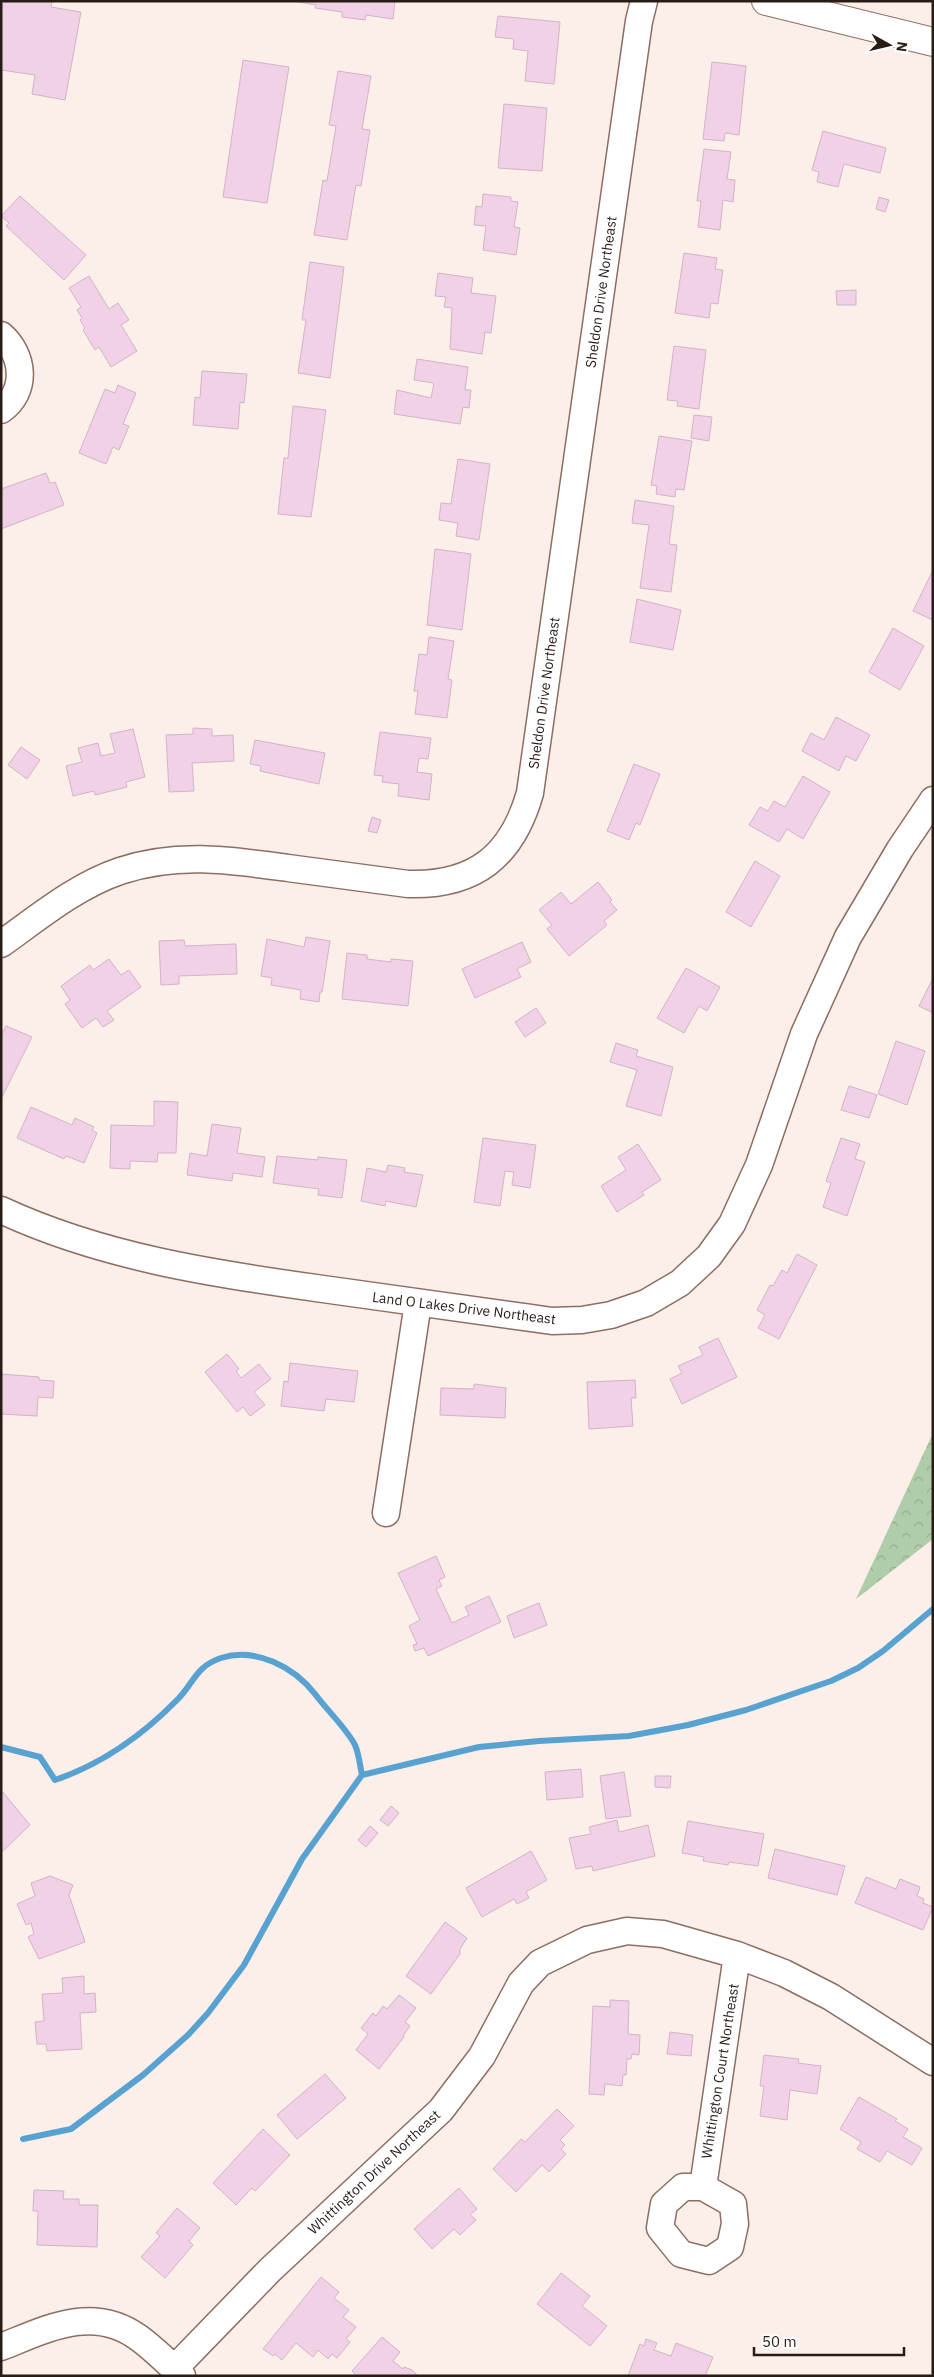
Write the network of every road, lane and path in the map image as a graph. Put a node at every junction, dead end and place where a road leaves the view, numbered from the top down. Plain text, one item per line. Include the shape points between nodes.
1 (644, 1) edge
2 (766, 1) edge
3 (933, 42) edge
4 (1, 336) edge
5 (1, 410) edge
6 (933, 800) edge
7 (1, 944) edge
8 (1, 1210) edge
9 (418, 1303) junction
10 (386, 1513) dead end
11 (737, 1955) junction
12 (933, 2062) edge
13 (702, 2187) dead end
14 (2, 2345) edge
15 (178, 2372) edge

1 - 7 street, Sheldon Drive Northeast via 530,793 523,818 508,842 494,858 474,872 429,885 212,858 166,860 120,871 89,884
2 - 3 main road
4 - 5 street via 16,352 21,375 14,398
6 - 9 street, Land O Lakes Drive Northeast via 848,938 804,1034 758,1165 732,1224 709,1256 680,1283 646,1303 612,1316 552,1321
8 - 9 street, Land O Lakes Drive Northeast via 106,1248 186,1268
9 - 10 street
11 - 12 street, Whittington Drive Northeast via 784,1973 831,1997
11 - 13 street, Whittington Court Northeast
11 - 15 street, Whittington Drive Northeast via 663,1934 627,1931 587,1940 540,1963 521,1983 482,2056 441,2110 270,2270
14 - 15 street via 74,2321 99,2321 139,2338

